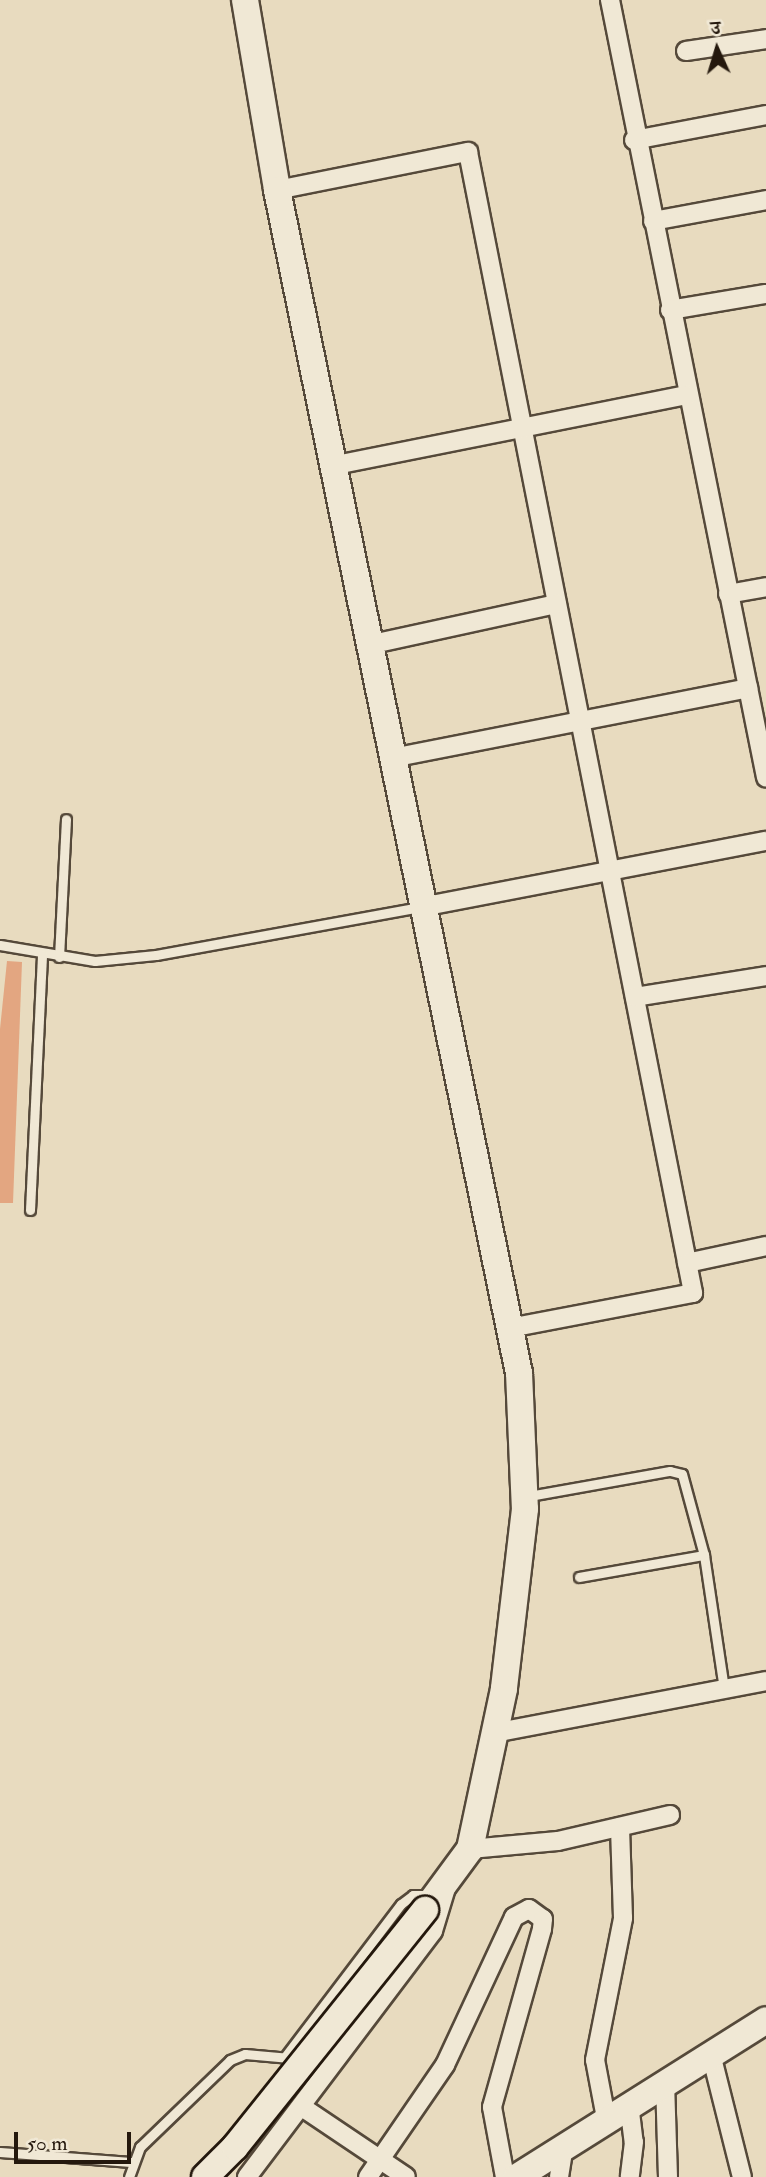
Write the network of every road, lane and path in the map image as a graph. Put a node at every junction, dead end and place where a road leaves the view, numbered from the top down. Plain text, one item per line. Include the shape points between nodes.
1 (245, 0) edge
2 (610, 0) edge
3 (766, 38) edge
4 (686, 51) dead end
5 (766, 115) edge
6 (634, 140) junction
7 (277, 190) junction
8 (766, 200) edge
9 (653, 221) junction
10 (766, 293) edge
11 (670, 310) junction
12 (687, 395) junction
13 (523, 428) junction
14 (336, 465) junction
15 (766, 587) edge
16 (729, 594) junction
17 (557, 604) junction
18 (373, 644) junction
19 (755, 697) edge
20 (580, 721) junction
21 (397, 757) junction
22 (766, 777) edge
23 (66, 819) dead end
24 (766, 841) edge
25 (610, 871) junction
26 (427, 906) junction
27 (0, 945) edge
28 (42, 954) junction
29 (59, 957) junction
30 (766, 976) edge
31 (635, 997) junction
32 (30, 1210) dead end
33 (766, 1246) edge
34 (687, 1263) junction
35 (510, 1328) junction
36 (524, 1497) junction
37 (704, 1555) junction
38 (579, 1577) dead end
39 (766, 1681) edge
40 (724, 1689) junction
41 (494, 1733) junction
42 (670, 1815) dead end
43 (621, 1827) junction
44 (470, 1849) junction
45 (437, 1894) junction
46 (766, 2020) edge
47 (711, 2054) junction
48 (284, 2057) junction
49 (335, 2062) junction
50 (665, 2082) junction
51 (629, 2104) junction
52 (302, 2107) junction
53 (606, 2118) junction
54 (564, 2145) junction
55 (0, 2152) edge
56 (381, 2161) junction
57 (131, 2162) junction
58 (129, 2177) edge
59 (205, 2177) edge
60 (247, 2177) edge
61 (368, 2177) edge
62 (406, 2177) edge
63 (505, 2177) edge
64 (517, 2177) edge
65 (559, 2177) edge
66 (630, 2177) edge
67 (668, 2177) edge
68 (742, 2177) edge

1 - 7 street
2 - 6 street
3 - 4 street
5 - 6 street
6 - 9 street
7 - 13 street via 468,152
7 - 14 street
8 - 9 street
9 - 11 street
10 - 11 street
11 - 12 street
12 - 13 street
12 - 16 street
13 - 14 street
13 - 17 street
14 - 18 street
15 - 16 street
16 - 19 street
17 - 18 street
17 - 20 street
18 - 21 street
19 - 20 street
19 - 22 street
20 - 21 street
20 - 25 street
21 - 26 street
23 - 29 lane
24 - 25 street
25 - 26 street
25 - 31 street
26 - 29 lane via 156,955 95,961
26 - 35 street
27 - 28 lane
28 - 29 lane
28 - 32 lane
30 - 31 street
31 - 34 street
33 - 34 street
34 - 35 street via 693,1293
35 - 36 street via 519,1373
36 - 37 lane via 670,1471 682,1474
36 - 41 street via 504,1689
37 - 38 lane
37 - 40 lane
39 - 40 street
40 - 41 street
41 - 44 street
42 - 43 street
43 - 44 street via 558,1842
43 - 53 street via 623,1918 595,2060
44 - 45 street
45 - 48 lane via 413,1895 401,1904
45 - 49 street via 433,1931
45 - 59 street, bridge via 242,2139
46 - 47 street
47 - 50 street
47 - 68 street
48 - 49 lane
48 - 57 lane via 246,2054 230,2060
49 - 52 street
50 - 51 street
50 - 67 street
51 - 53 street
51 - 66 street via 634,2141
52 - 56 street
52 - 60 street
53 - 54 street
54 - 64 street
54 - 65 street
55 - 57 lane
56 - 61 street
56 - 62 street
56 - 63 street via 457,2044 514,1917 529,1909 543,1919 542,1928 492,2107
57 - 58 lane

